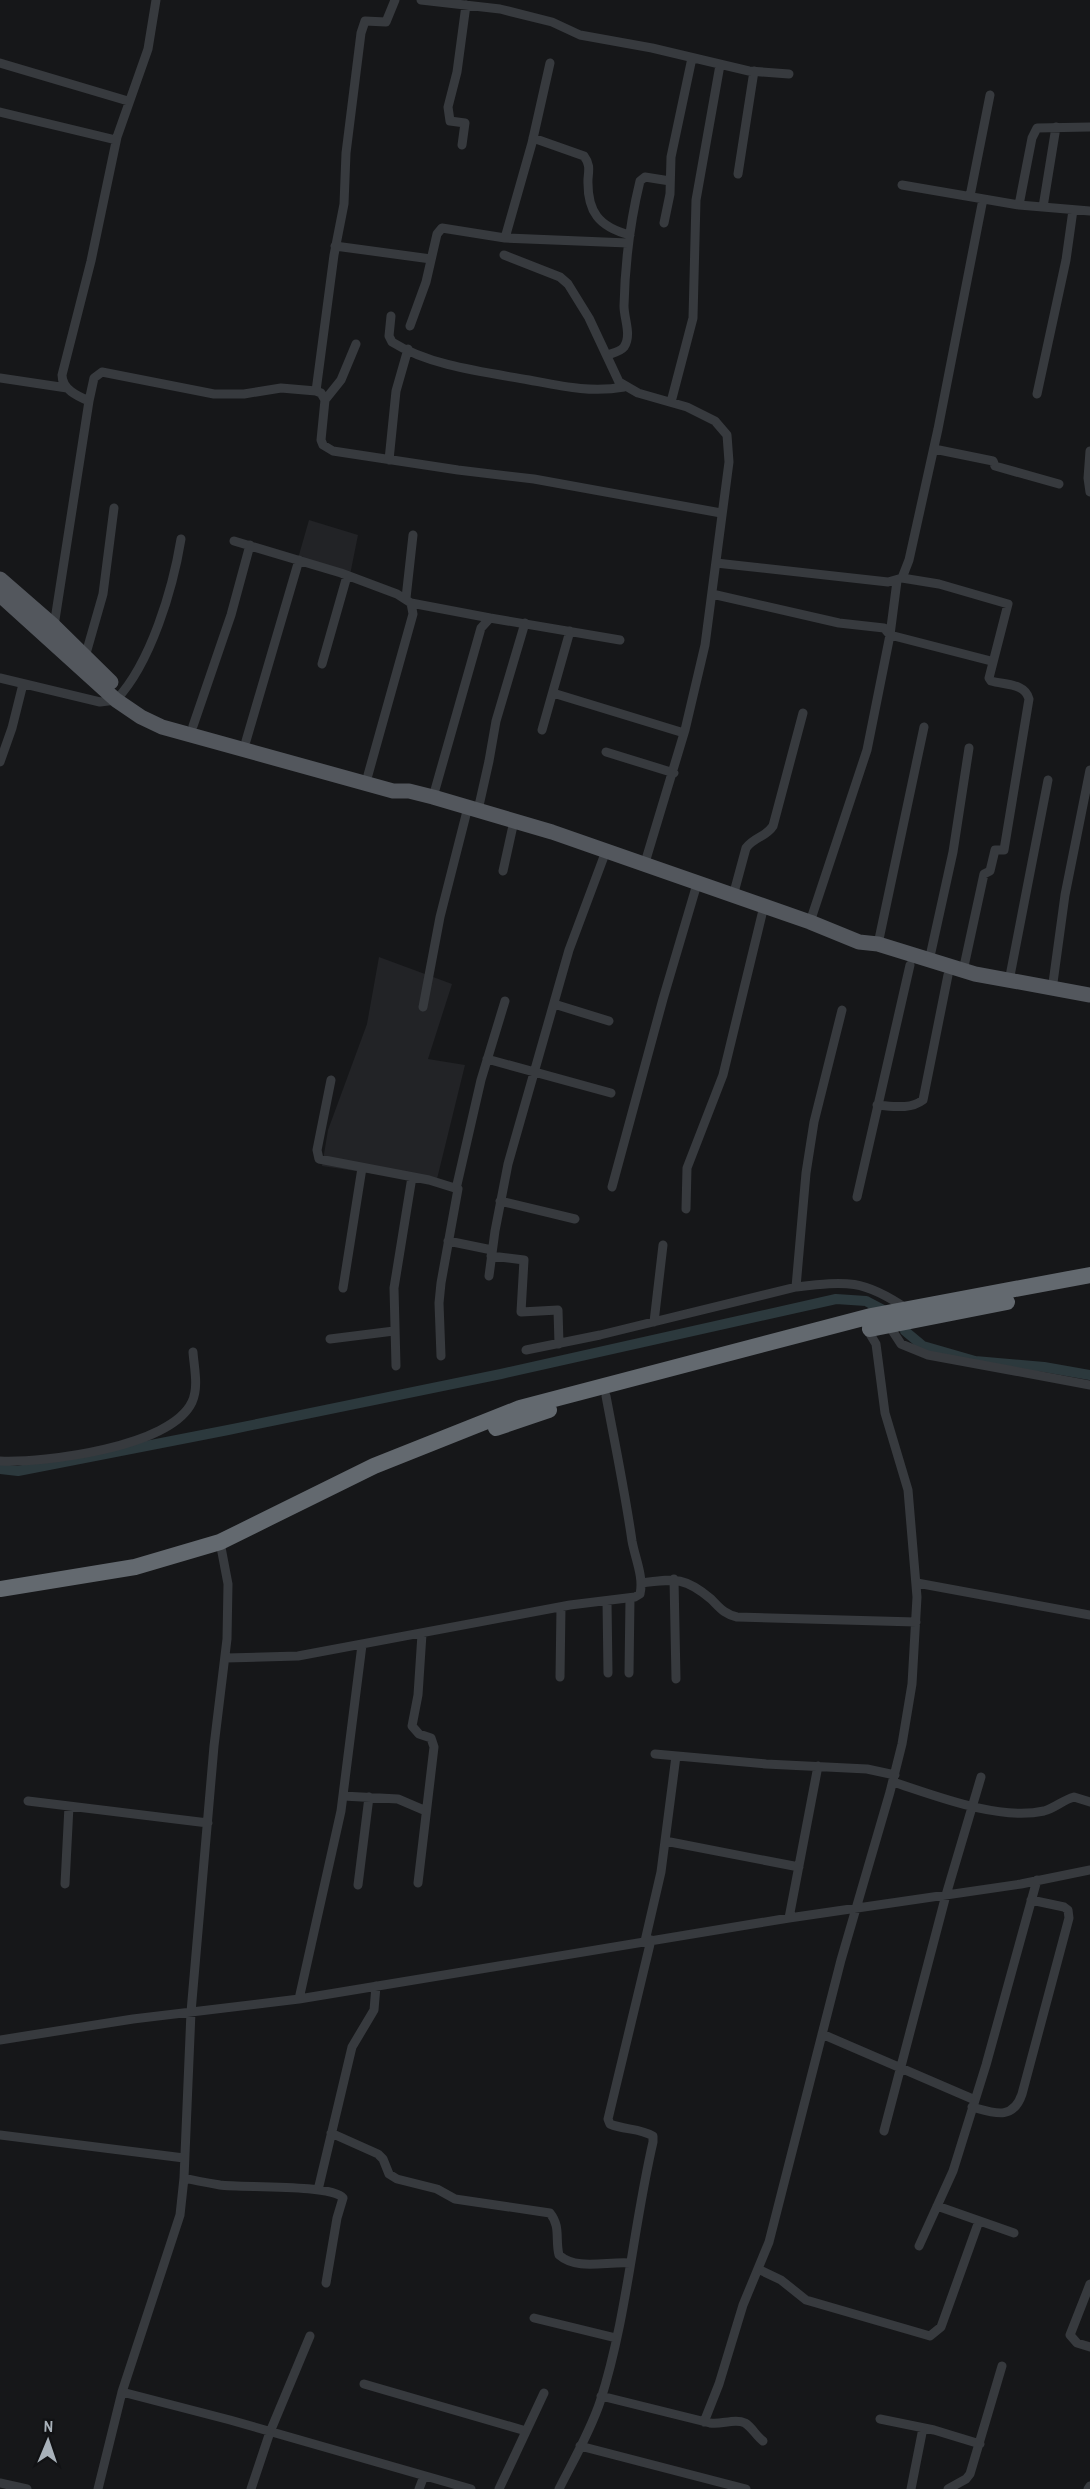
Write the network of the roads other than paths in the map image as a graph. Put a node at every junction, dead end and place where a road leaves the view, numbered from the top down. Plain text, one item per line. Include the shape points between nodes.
1 (156, 0) edge
2 (395, 0) edge
3 (421, 0) edge
4 (466, 5) junction
5 (692, 58) junction
6 (0, 63) edge
7 (550, 63) dead end
8 (720, 64) junction
9 (754, 71) junction
10 (789, 74) dead end
11 (990, 95) dead end
12 (128, 101) junction
13 (0, 112) edge
14 (1056, 127) junction
15 (1090, 127) edge
16 (533, 138) junction
17 (116, 140) junction
18 (462, 145) dead end
19 (738, 174) dead end
20 (670, 181) junction
21 (902, 185) dead end
22 (970, 196) junction
23 (983, 199) junction
24 (1019, 205) junction
25 (1043, 207) junction
26 (1073, 210) junction
27 (1090, 211) edge
28 (664, 223) dead end
29 (505, 238) junction
30 (629, 239) junction
31 (335, 246) junction
32 (504, 255) dead end
33 (431, 259) junction
34 (391, 316) dead end
35 (410, 326) dead end
36 (356, 344) dead end
37 (408, 349) junction
38 (607, 355) junction
39 (0, 378) edge
40 (624, 387) junction
41 (67, 388) junction
42 (316, 391) junction
43 (1037, 394) dead end
44 (325, 400) junction
45 (89, 401) junction
46 (671, 402) junction
47 (934, 449) junction
48 (1090, 451) edge
49 (389, 460) junction
50 (1059, 484) dead end
51 (1090, 492) edge
52 (114, 508) dead end
53 (721, 513) junction
54 (413, 535) dead end
55 (181, 539) dead end
56 (234, 541) dead end
57 (250, 545) junction
58 (299, 560) junction
59 (716, 563) junction
60 (347, 576) junction
61 (0, 579) edge
62 (900, 580) junction
63 (712, 594) junction
64 (0, 595) edge
65 (409, 600) junction
66 (490, 618) junction
67 (525, 623) junction
68 (54, 626) junction
69 (570, 631) junction
70 (890, 635) junction
71 (620, 640) dead end
72 (85, 657) junction
73 (992, 661) junction
74 (322, 664) dead end
75 (0, 678) edge
76 (23, 684) junction
77 (554, 693) junction
78 (119, 696) junction
79 (803, 713) dead end
80 (193, 726) junction
81 (924, 727) dead end
82 (542, 730) dead end
83 (684, 733) junction
84 (246, 741) junction
85 (969, 748) dead end
86 (606, 752) dead end
87 (0, 762) edge
88 (1090, 770) edge
89 (674, 772) junction
90 (368, 775) junction
91 (1047, 780) dead end
92 (409, 792) junction
93 (433, 797) junction
94 (473, 808) junction
95 (514, 821) junction
96 (606, 851) junction
97 (644, 866) junction
98 (503, 871) dead end
99 (697, 884) junction
100 (733, 896) junction
101 (764, 906) junction
102 (810, 922) junction
103 (859, 942) junction
104 (879, 944) junction
105 (929, 961) junction
106 (910, 965) junction
107 (956, 973) junction
108 (1009, 981) junction
109 (1052, 990) junction
110 (1090, 995) edge
111 (505, 1001) dead end
112 (554, 1004) junction
113 (1090, 1004) edge
114 (423, 1008) dead end
115 (842, 1010) dead end
116 (609, 1021) dead end
117 (487, 1059) junction
118 (535, 1074) junction
119 (331, 1080) dead end
120 (610, 1093) dead end
121 (877, 1105) junction
122 (362, 1168) junction
123 (412, 1177) junction
124 (612, 1187) dead end
125 (456, 1189) junction
126 (857, 1197) dead end
127 (500, 1201) junction
128 (686, 1209) dead end
129 (575, 1219) dead end
130 (448, 1241) junction
131 (663, 1245) dead end
132 (491, 1253) junction
133 (1090, 1275) edge
134 (489, 1276) dead end
135 (1090, 1285) edge
136 (796, 1287) junction
137 (343, 1288) dead end
138 (907, 1309) junction
139 (654, 1322) junction
140 (864, 1324) junction
141 (888, 1324) junction
142 (394, 1331) junction
143 (330, 1339) dead end
144 (558, 1344) junction
145 (526, 1350) dead end
146 (193, 1352) dead end
147 (441, 1356) dead end
148 (396, 1366) dead end
149 (1090, 1385) edge
150 (606, 1396) junction
151 (0, 1461) edge
152 (221, 1547) junction
153 (674, 1579) junction
154 (641, 1583) junction
155 (917, 1583) junction
156 (0, 1589) edge
157 (630, 1598) junction
158 (0, 1599) edge
159 (607, 1601) junction
160 (561, 1607) junction
161 (1090, 1615) edge
162 (916, 1622) junction
163 (422, 1634) junction
164 (362, 1645) junction
165 (226, 1658) junction
166 (608, 1673) dead end
167 (629, 1673) dead end
168 (560, 1677) dead end
169 (676, 1678) dead end
170 (655, 1754) dead end
171 (676, 1756) junction
172 (818, 1766) junction
173 (981, 1777) dead end
174 (894, 1778) junction
175 (343, 1796) junction
176 (369, 1797) junction
177 (28, 1801) dead end
178 (1090, 1802) edge
179 (69, 1806) junction
180 (973, 1807) junction
181 (426, 1811) junction
182 (208, 1823) junction
183 (665, 1841) junction
184 (799, 1867) junction
185 (1090, 1870) edge
186 (1037, 1880) junction
187 (418, 1883) dead end
188 (65, 1884) dead end
189 (358, 1885) dead end
190 (946, 1894) junction
191 (1031, 1900) junction
192 (856, 1907) junction
193 (789, 1918) junction
194 (648, 1940) junction
195 (376, 1986) junction
196 (299, 1999) junction
197 (191, 2012) junction
198 (822, 2034) junction
199 (0, 2040) edge
200 (901, 2068) junction
201 (973, 2104) junction
202 (884, 2131) dead end
203 (331, 2133) junction
204 (0, 2135) edge
205 (184, 2158) junction
206 (184, 2178) junction
207 (318, 2190) junction
208 (937, 2206) junction
209 (979, 2221) junction
210 (1014, 2233) dead end
211 (919, 2246) dead end
212 (630, 2263) junction
213 (758, 2269) junction
214 (326, 2283) dead end
215 (1090, 2284) edge
216 (534, 2318) dead end
217 (310, 2336) dead end
218 (616, 2338) junction
219 (1090, 2348) edge
220 (1002, 2366) dead end
221 (364, 2384) dead end
222 (122, 2392) junction
223 (544, 2392) dead end
224 (602, 2396) junction
225 (880, 2419) dead end
226 (704, 2422) junction
227 (923, 2428) junction
228 (526, 2431) junction
229 (270, 2432) junction
230 (763, 2441) dead end
231 (980, 2444) junction
232 (580, 2446) junction
233 (424, 2475) junction
234 (0, 2483) edge
235 (27, 2489) edge
236 (98, 2489) edge
237 (251, 2489) edge
238 (419, 2489) edge
239 (471, 2489) edge
240 (499, 2489) edge
241 (559, 2489) edge
242 (746, 2489) edge
243 (911, 2489) edge
244 (948, 2489) edge

1 - 12 street via 148,49
2 - 31 street via 386,22 369,20 363,24 346,153 344,204
3 - 4 street
4 - 5 street via 540,18 580,35
4 - 18 street via 448,114 450,121 465,123
5 - 8 street
5 - 20 street
6 - 12 street
7 - 16 street
8 - 9 street
8 - 46 street via 696,200 693,318
9 - 10 street
9 - 19 street
11 - 22 street
12 - 17 street
13 - 17 street
14 - 15 street
14 - 24 street via 1042,127 1034,132
14 - 25 street
16 - 29 street
16 - 30 street via 584,156 590,168 590,197 599,220
17 - 41 street via 62,375
20 - 28 street
20 - 30 street via 645,177 640,181
21 - 22 street
22 - 23 street
23 - 24 street
23 - 47 street
24 - 25 street
25 - 26 street
26 - 27 street
26 - 43 street
29 - 30 street
29 - 33 street via 442,228
30 - 38 street via 626,339 619,351
31 - 33 street
31 - 42 street
32 - 38 street via 560,277 568,284
33 - 35 street
34 - 37 street via 389,339
36 - 44 street via 341,380
37 - 40 street via 474,372 581,389
37 - 49 street via 396,391
38 - 40 street
39 - 41 street
40 - 46 street
41 - 45 street
42 - 44 street
42 - 45 street via 281,388 214,394 102,372 94,378
44 - 49 street via 323,445 333,451
45 - 68 street
46 - 53 street via 704,414 723,427 727,435 729,462
47 - 50 street via 993,461 995,466
47 - 62 street via 906,572
48 - 51 street
49 - 53 street via 534,479
52 - 72 street via 103,594
53 - 59 street
54 - 65 street
55 - 78 street via 164,608 144,655
56 - 57 street
57 - 58 street
57 - 80 street
58 - 60 street
58 - 84 street
59 - 62 street
59 - 63 street
60 - 65 street
60 - 74 street
61 - 68 main road
62 - 70 street
62 - 73 street via 939,584 1008,604
63 - 70 street via 839,623 884,628
63 - 83 street via 705,645
64 - 78 main road
65 - 66 street
65 - 90 street via 413,614
66 - 67 street
66 - 93 street via 481,628
67 - 69 street
67 - 94 street
68 - 72 main road
69 - 71 street
69 - 77 street
70 - 73 street
70 - 102 street via 867,750
72 - 78 main road
73 - 107 street via 988,672 991,681 1023,688 1028,692 1029,707 1004,850 995,850 990,871 984,874
75 - 76 street
76 - 78 street via 100,702
76 - 87 street
77 - 82 street
77 - 83 street
78 - 80 main road via 166,719
78 - 92 main road via 141,717 162,726 393,791
79 - 100 street via 773,826 747,848
80 - 84 main road
81 - 104 street
83 - 89 street
84 - 90 main road
85 - 105 street via 949,874
86 - 89 street
88 - 109 street via 1065,895
89 - 97 street
90 - 92 main road
91 - 108 street
92 - 93 main road
93 - 94 main road
94 - 95 main road
94 - 114 street via 440,917
95 - 96 main road
95 - 98 street
96 - 97 main road
96 - 112 street via 569,950
97 - 99 main road
99 - 100 main road
99 - 124 street
100 - 101 main road
101 - 102 main road
101 - 128 street via 723,1075 687,1168
102 - 103 main road
103 - 104 main road
103 - 106 main road via 873,953
104 - 105 main road
105 - 107 main road
106 - 107 main road
106 - 121 street
107 - 108 main road
107 - 113 main road via 973,983
107 - 121 street via 923,1100 907,1107
108 - 109 main road
109 - 110 main road
111 - 117 street
112 - 116 street
112 - 118 street
115 - 136 street via 814,1122
117 - 118 street
117 - 125 street
118 - 120 street
118 - 127 street
119 - 122 street via 317,1157
121 - 126 street
122 - 123 street
122 - 137 street
123 - 125 street
123 - 142 street via 395,1280
125 - 130 street
127 - 129 street
127 - 132 street
130 - 132 street
130 - 147 street via 439,1303
131 - 139 street
132 - 134 street
132 - 144 street via 524,1260 521,1312 558,1310
133 - 138 highway
135 - 141 highway
136 - 138 street via 860,1285 885,1294
136 - 139 street
138 - 140 highway
139 - 144 street
140 - 141 highway
140 - 150 highway
140 - 152 highway via 520,1408 374,1466
140 - 155 street via 876,1344 885,1413 908,1490
141 - 149 street via 901,1344 928,1355
142 - 143 street
142 - 148 street
144 - 145 street
146 - 151 street via 194,1399 182,1415 165,1427 105,1449 38,1461
150 - 152 highway via 550,1410 477,1436
150 - 154 street
152 - 156 highway via 135,1567
152 - 158 highway via 182,1565
152 - 165 street via 228,1593
153 - 154 street
153 - 162 street via 692,1585 724,1613 737,1617
153 - 169 street
154 - 157 street via 640,1594
155 - 161 street
155 - 162 street
157 - 159 street
157 - 167 street
159 - 160 street
159 - 166 street
160 - 163 street
160 - 168 street
162 - 174 street via 912,1684
163 - 164 street
163 - 181 street via 418,1695 411,1726 434,1741
164 - 165 street via 290,1657
164 - 175 street
165 - 182 street
170 - 171 street
171 - 172 street
171 - 183 street
172 - 174 street via 867,1769
172 - 184 street
173 - 180 street
174 - 180 street
174 - 192 street
175 - 176 street
175 - 196 street
176 - 181 street via 398,1799
176 - 189 street
177 - 179 street
178 - 180 street via 1074,1797 1036,1812
179 - 182 street
179 - 188 street
180 - 190 street
181 - 187 street
182 - 197 street
183 - 184 street
183 - 194 street
184 - 193 street
185 - 186 street
186 - 190 street
186 - 191 street
190 - 192 street
190 - 200 street
191 - 201 street
191 - 201 street via 1064,1907 1069,1918 1022,2094 1015,2109 1009,2112
192 - 193 street
192 - 198 street
193 - 194 street
194 - 195 street
194 - 212 street via 608,2119 616,2127 646,2131 653,2136
195 - 196 street
195 - 203 street via 374,2010 352,2047
196 - 197 street
197 - 199 street
197 - 205 street
198 - 200 street
198 - 213 street via 769,2242
200 - 201 street
200 - 202 street
201 - 208 street via 953,2171
203 - 207 street
203 - 212 street via 378,2154 389,2174 397,2179 437,2189 455,2199 550,2213 559,2232 559,2254 570,2262
204 - 205 street
205 - 206 street
206 - 207 street via 221,2185
206 - 222 street via 180,2214
207 - 214 street via 343,2198
208 - 209 street
208 - 211 street
209 - 210 street
209 - 213 street via 941,2327 930,2336 806,2300 781,2280
212 - 218 street
213 - 226 street
215 - 219 street via 1070,2335
216 - 218 street
217 - 229 street
218 - 224 street
220 - 231 street
221 - 228 street
222 - 229 street
222 - 236 street
223 - 228 street
224 - 226 street
224 - 232 street
225 - 227 street
226 - 230 street via 748,2424
227 - 231 street
227 - 243 street
228 - 240 street
229 - 233 street
229 - 237 street
231 - 244 street via 970,2474
232 - 241 street
232 - 242 street
233 - 238 street
233 - 239 street
234 - 235 street

